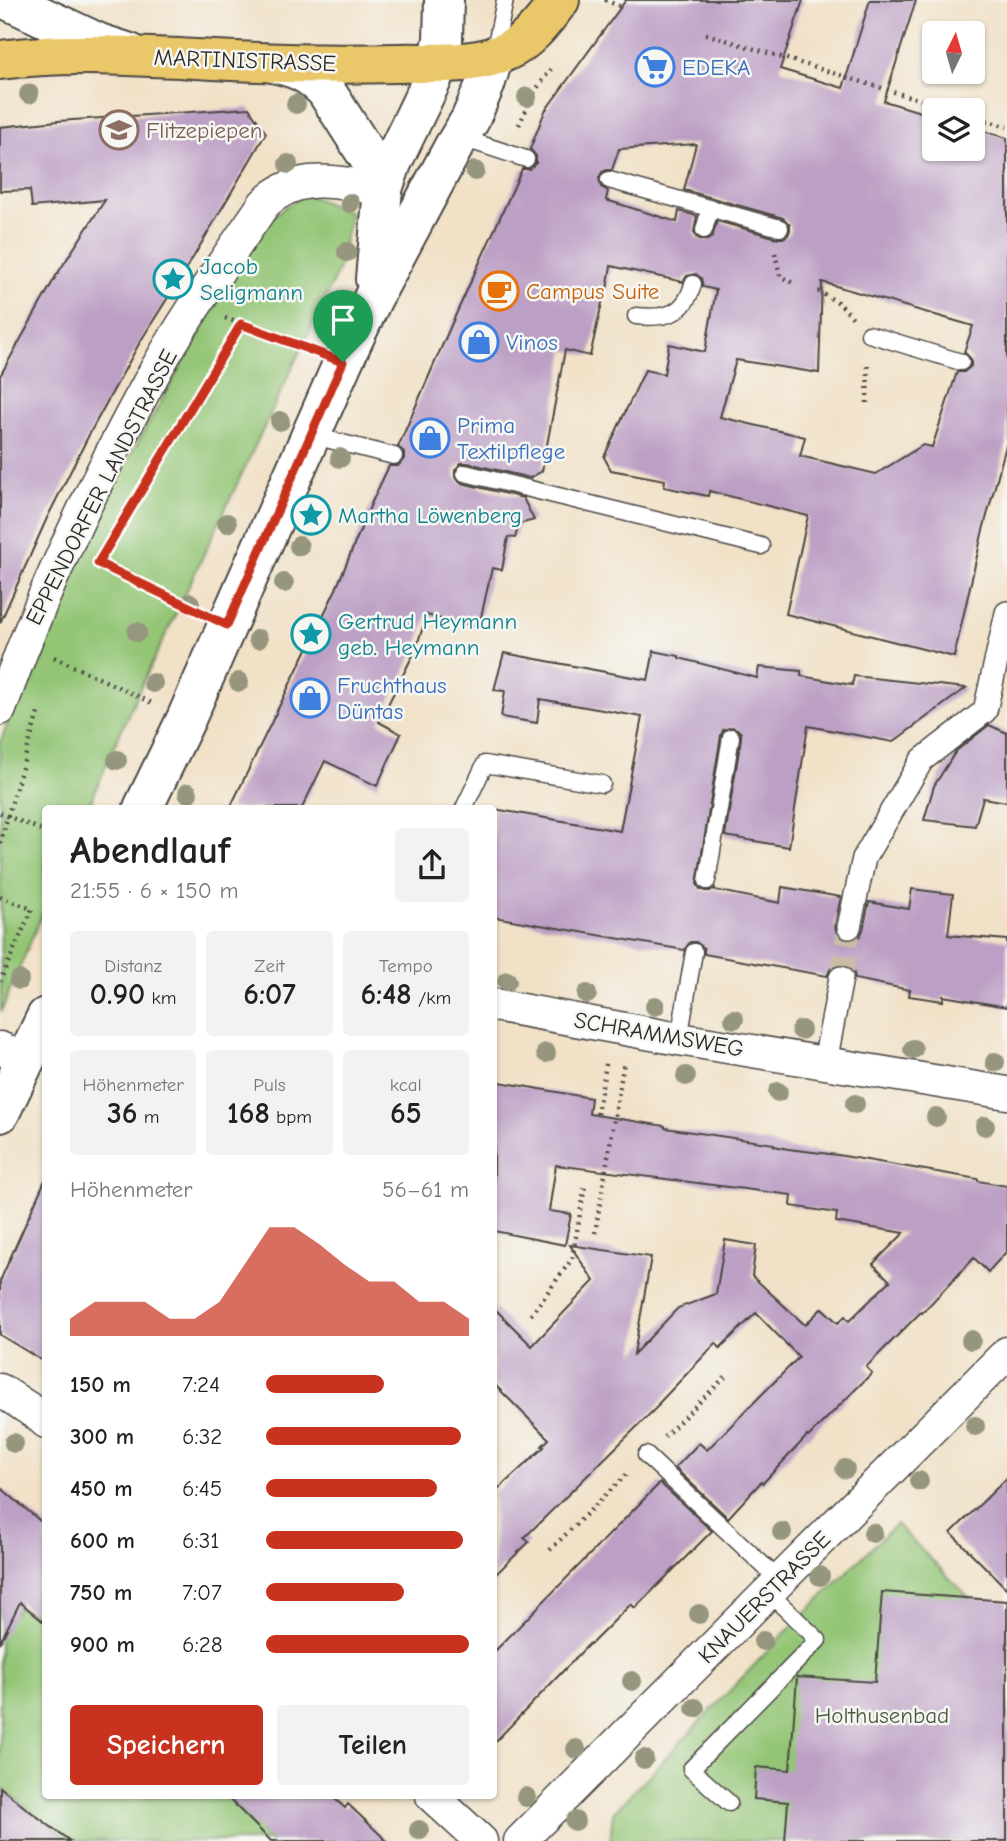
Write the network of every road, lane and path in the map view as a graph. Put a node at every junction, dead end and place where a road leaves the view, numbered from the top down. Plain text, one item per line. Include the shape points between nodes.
1 (7, 0) edge
2 (505, 0) edge
3 (560, 0) edge
4 (605, 0) edge
5 (445, 1) edge
6 (621, 7) dead end
7 (706, 34) dead end
8 (494, 56) junction
9 (145, 57) junction
10 (0, 60) edge
11 (438, 62) junction
12 (273, 63) junction
13 (922, 100) edge
14 (985, 120) edge
15 (1007, 127) edge
16 (458, 137) junction
17 (526, 159) dead end
18 (609, 180) dead end
19 (383, 189) junction
20 (710, 209) junction
21 (780, 228) joint
22 (705, 230) dead end
23 (793, 283) dead end
24 (693, 284) dead end
25 (818, 291) dead end
26 (373, 298) junction
27 (636, 316) dead end
28 (869, 334) junction
29 (343, 362) junction
30 (961, 362) dead end
31 (867, 403) dead end
32 (310, 435) junction
33 (394, 456) dead end
34 (465, 473) dead end
35 (67, 544) junction
36 (761, 546) dead end
37 (98, 563) junction
38 (1007, 613) edge
39 (227, 625) junction
40 (23, 644) junction
41 (60, 645) dead end
42 (54, 657) junction
43 (0, 709) edge
44 (38, 710) dead end
45 (186, 719) junction
46 (732, 737) dead end
47 (602, 784) dead end
48 (144, 805) edge
49 (465, 805) edge
50 (0, 813) edge
51 (7, 817) junction
52 (42, 830) edge
53 (0, 843) edge
54 (706, 881) dead end
55 (0, 897) edge
56 (849, 927) tunnel mouth
57 (694, 952) dead end
58 (841, 978) tunnel mouth
59 (0, 979) edge
60 (497, 1006) edge
61 (42, 1021) edge
62 (621, 1029) junction
63 (679, 1039) junction
64 (12, 1053) edge
65 (825, 1062) junction
66 (1007, 1093) edge
67 (0, 1113) edge
68 (597, 1114) dead end
69 (585, 1186) dead end
70 (595, 1233) dead end
71 (531, 1315) dead end
72 (1007, 1353) edge
73 (0, 1390) edge
74 (42, 1418) edge
75 (646, 1455) dead end
76 (775, 1587) junction
77 (435, 1799) edge
78 (729, 1803) dead end
79 (481, 1841) edge
80 (520, 1841) edge

1 - 9 street, MARTINISTRASSE via 99,43
2 - 8 lane
3 - 8 main road via 530,36
4 - 6 path
5 - 11 street
7 - 13 path
8 - 11 main road, MARTINISTRASSE
8 - 16 street via 470,120
9 - 10 main road via 84,54
9 - 12 main road, MARTINISTRASSE
11 - 12 main road, MARTINISTRASSE
11 - 19 street
12 - 19 street via 305,73 326,91 377,171
14 - 15 path
16 - 17 lane
16 - 26 street
18 - 20 lane
19 - 26 street
19 - 35 street, EPPENDORFER LANDSTRASSE via 303,182 281,190 264,205 149,382
20 - 21 lane
20 - 22 lane
21 - 23 path via 775,253 780,276
24 - 27 lane via 682,308 653,318
25 - 28 path via 839,303
26 - 29 street
28 - 30 lane
28 - 31 path
29 - 32 street
29 - 37 path via 241,324
32 - 33 lane
32 - 39 street
34 - 36 lane
35 - 37 path
35 - 40 street, EPPENDORFER LANDSTRASSE
37 - 39 path
38 - 56 street via 985,711 922,760 864,858
39 - 45 street
40 - 42 path
40 - 43 street, EPPENDORFER LANDSTRASSE
41 - 42 path
42 - 45 path
44 - 51 path
45 - 48 street
46 - 54 lane
47 - 49 lane via 485,764
50 - 51 path
51 - 52 path
51 - 53 path
55 - 59 path via 32,909
57 - 63 lane
58 - 65 street
60 - 62 street, SCHRAMMSWEG
61 - 64 street
62 - 63 street, SCHRAMMSWEG
62 - 68 path
62 - 70 path
63 - 65 street, SCHRAMMSWEG
64 - 67 street
65 - 66 street, SCHRAMMSWEG
69 - 71 path via 572,1259
72 - 76 street, KNAUERSTRASSE
73 - 74 street
75 - 76 lane
76 - 78 lane via 818,1640 691,1769
76 - 80 street, KNAUERSTRASSE
77 - 79 street

